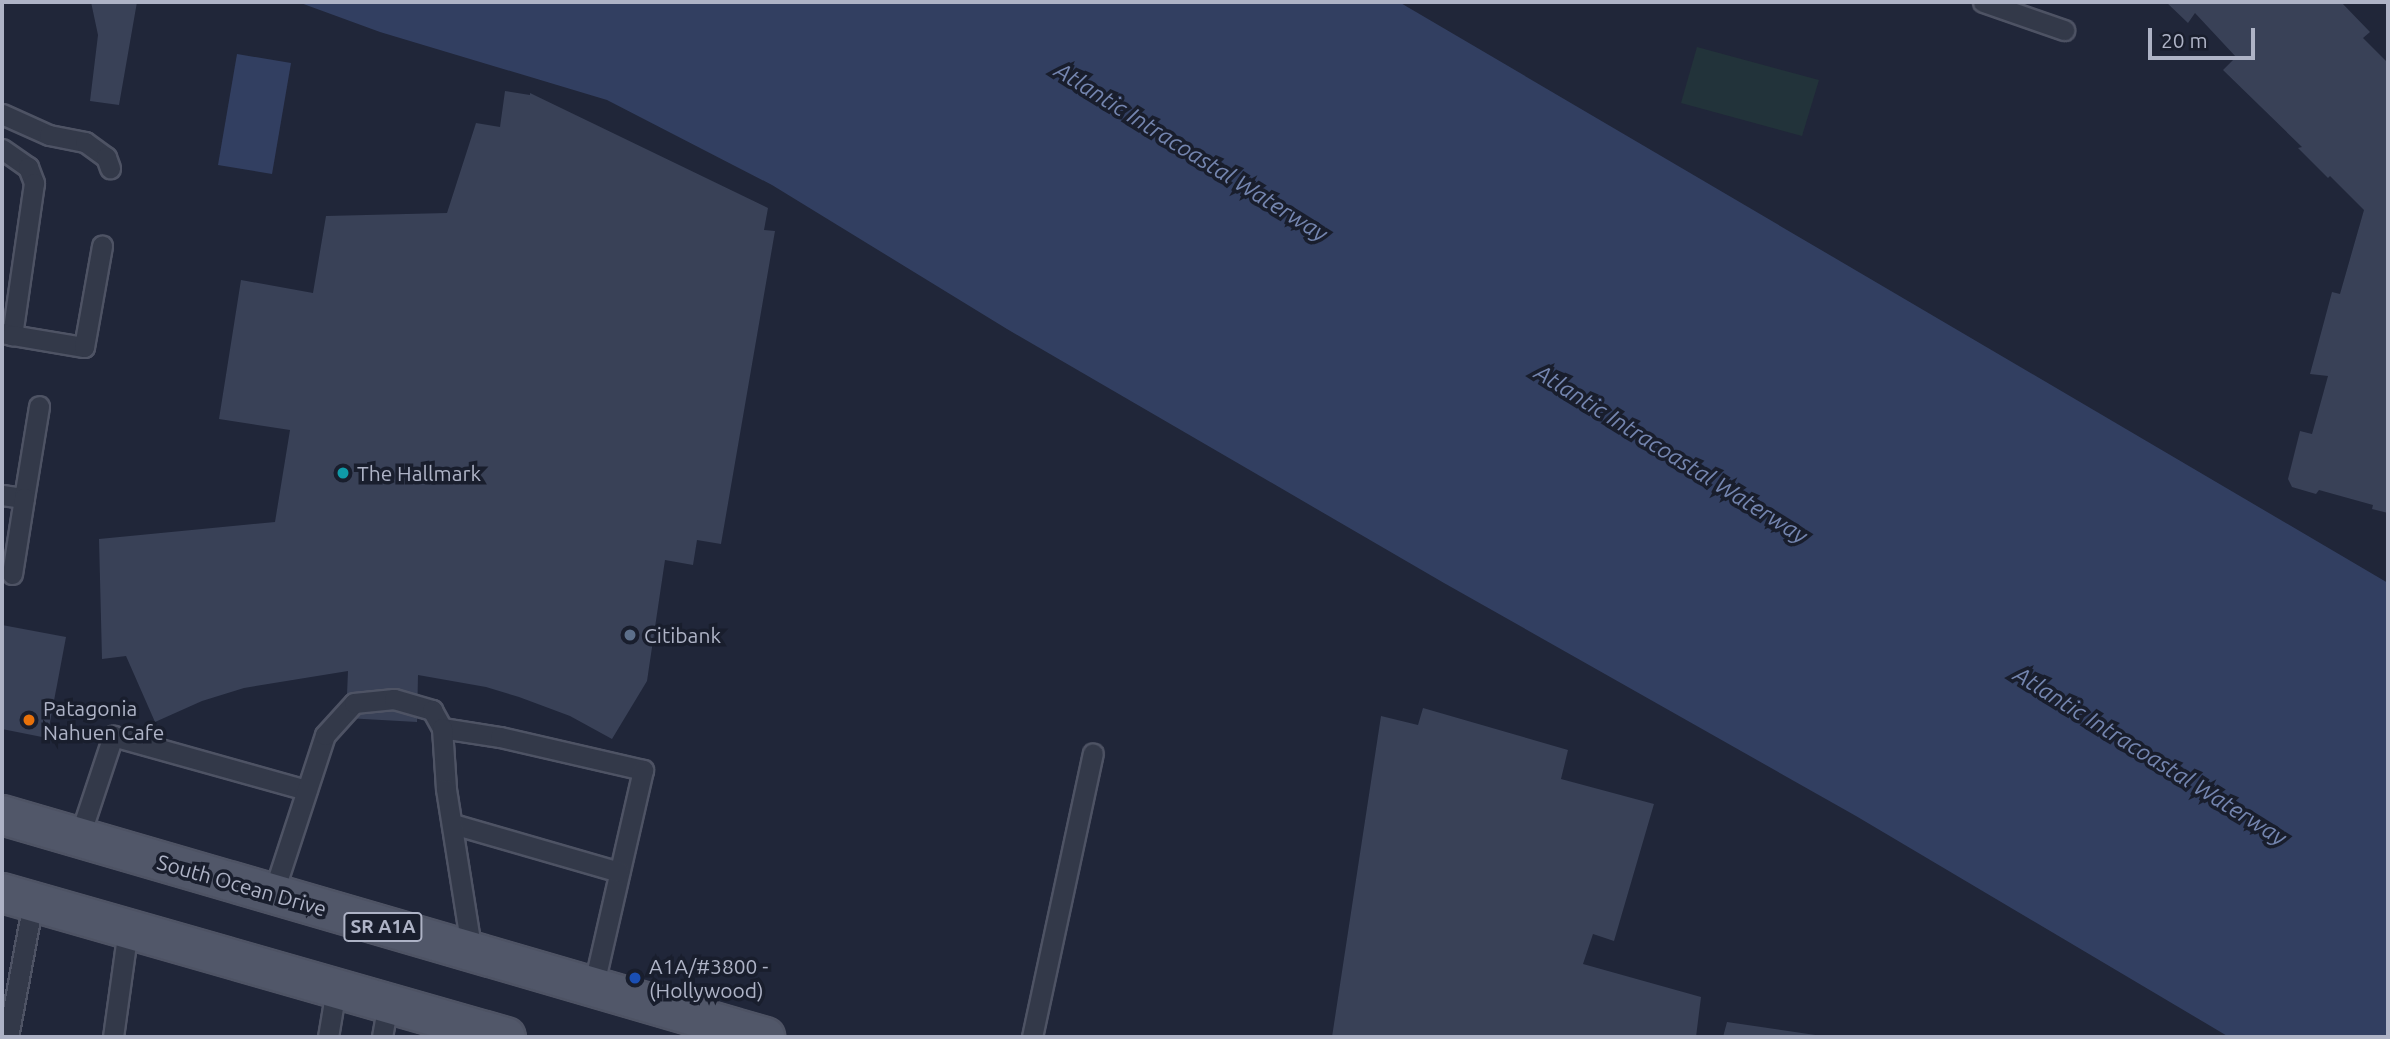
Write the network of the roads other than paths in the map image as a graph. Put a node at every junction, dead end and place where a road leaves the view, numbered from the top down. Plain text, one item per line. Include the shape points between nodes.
1 (1983, 2) edge
2 (2064, 30) dead end
3 (2, 114) edge
4 (2, 149) edge
5 (110, 168) dead end
6 (102, 246) dead end
7 (7, 334) edge
8 (39, 406) dead end
9 (2, 495) edge
10 (24, 498) junction
11 (12, 574) dead end
12 (442, 728) junction
13 (1093, 753) dead end
14 (307, 790) junction
15 (2, 815) edge
16 (453, 824) junction
17 (79, 838) junction
18 (619, 872) junction
19 (273, 894) junction
20 (17, 897) edge
21 (128, 929) junction
22 (471, 953) junction
23 (593, 988) junction
24 (336, 989) junction
25 (8, 991) edge
26 (385, 1020) edge
27 (690, 1028) edge
28 (8, 1037) edge
29 (113, 1037) edge
30 (328, 1037) edge
31 (506, 1037) edge
32 (765, 1037) edge
33 (1032, 1037) edge

1 - 2 lane
3 - 5 lane via 49,135 85,142 106,157
4 - 7 lane via 28,167 34,183
6 - 7 lane via 85,347
8 - 10 lane
9 - 10 lane
10 - 11 lane
12 - 14 lane via 432,710 407,702 354,703 325,735
12 - 16 lane
12 - 18 lane via 643,770
13 - 33 lane
14 - 17 lane via 113,736
14 - 19 lane
15 - 17 main road, South Ocean Drive / SR A1A
16 - 18 lane
16 - 22 lane
17 - 19 main road, South Ocean Drive / SR A1A
18 - 23 lane
19 - 22 main road, South Ocean Drive / SR A1A
20 - 21 main road
20 - 25 lane
21 - 24 main road
21 - 29 lane
22 - 23 main road, South Ocean Drive / SR A1A
23 - 27 main road, South Ocean Drive / SR A1A
24 - 26 main road
24 - 30 lane
25 - 28 lane
26 - 31 main road
27 - 32 main road, South Ocean Drive / SR A1A

